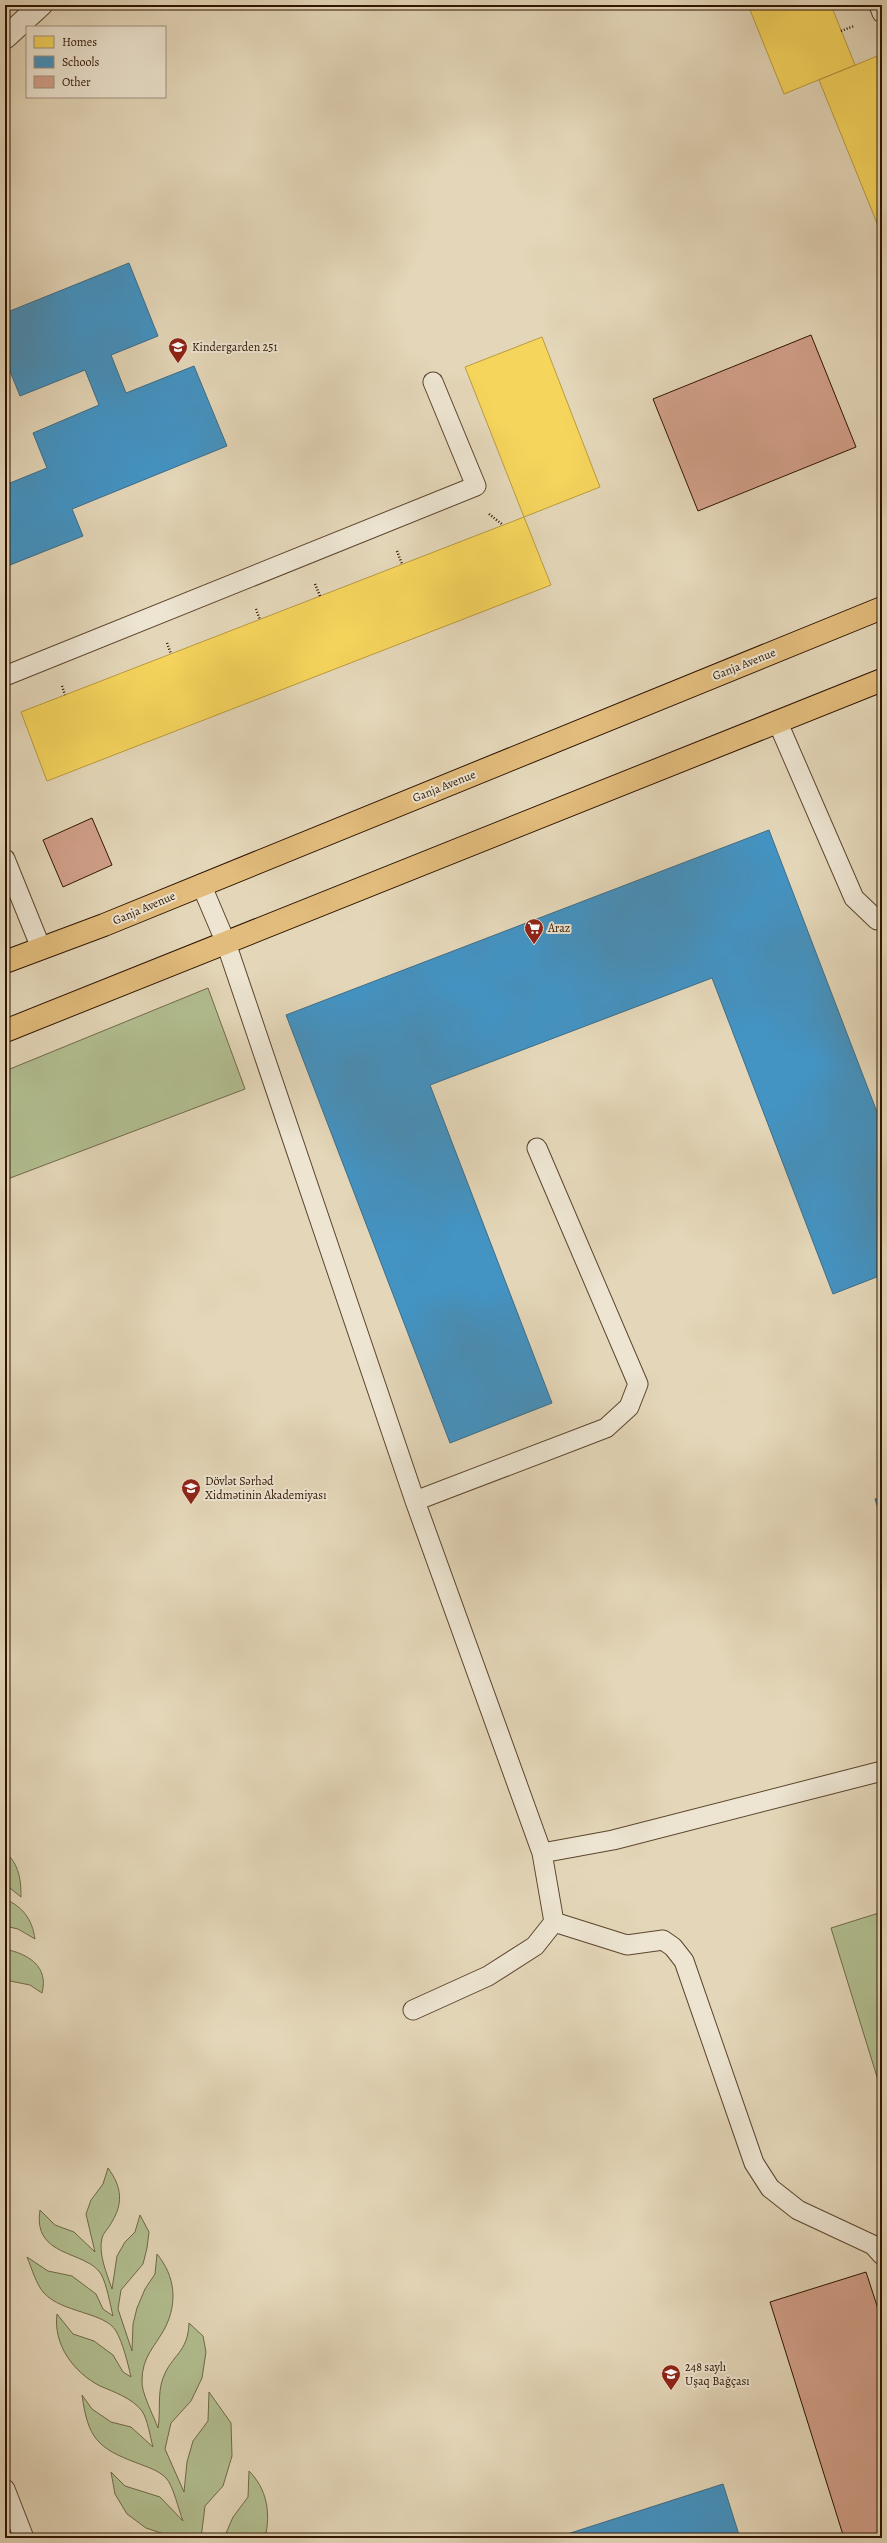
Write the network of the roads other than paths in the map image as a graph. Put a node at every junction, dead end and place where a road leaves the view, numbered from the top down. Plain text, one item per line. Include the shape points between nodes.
1 (40, 5) edge
2 (879, 5) edge
3 (882, 13) edge
4 (5, 38) edge
5 (433, 382) dead end
6 (882, 608) edge
7 (5, 676) edge
8 (882, 680) edge
9 (778, 723) junction
10 (5, 860) edge
11 (201, 884) junction
12 (882, 920) edge
13 (226, 943) junction
14 (41, 948) junction
15 (5, 962) edge
16 (5, 1031) edge
17 (538, 1148) dead end
18 (415, 1501) junction
19 (882, 1771) edge
20 (542, 1853) junction
21 (554, 1922) junction
22 (413, 2010) dead end
23 (882, 2255) edge
24 (5, 2489) edge
25 (24, 2538) edge

1 - 4 street
2 - 3 lane
5 - 7 lane via 476,486
6 - 11 main road, Ganja Avenue
8 - 9 main road
9 - 12 lane via 854,898 877,920
9 - 13 main road
10 - 14 lane
11 - 13 lane
11 - 14 main road, Ganja Avenue via 104,925
13 - 16 main road
13 - 18 lane
14 - 15 main road, Ganja Avenue
17 - 18 lane via 638,1384 629,1408 606,1428
18 - 20 lane
19 - 20 lane via 613,1840
20 - 21 lane
21 - 22 lane via 535,1946 488,1976
21 - 23 lane via 627,1946 663,1940 673,1947 684,1961 754,2163 770,2188 798,2210 873,2245
24 - 25 lane

